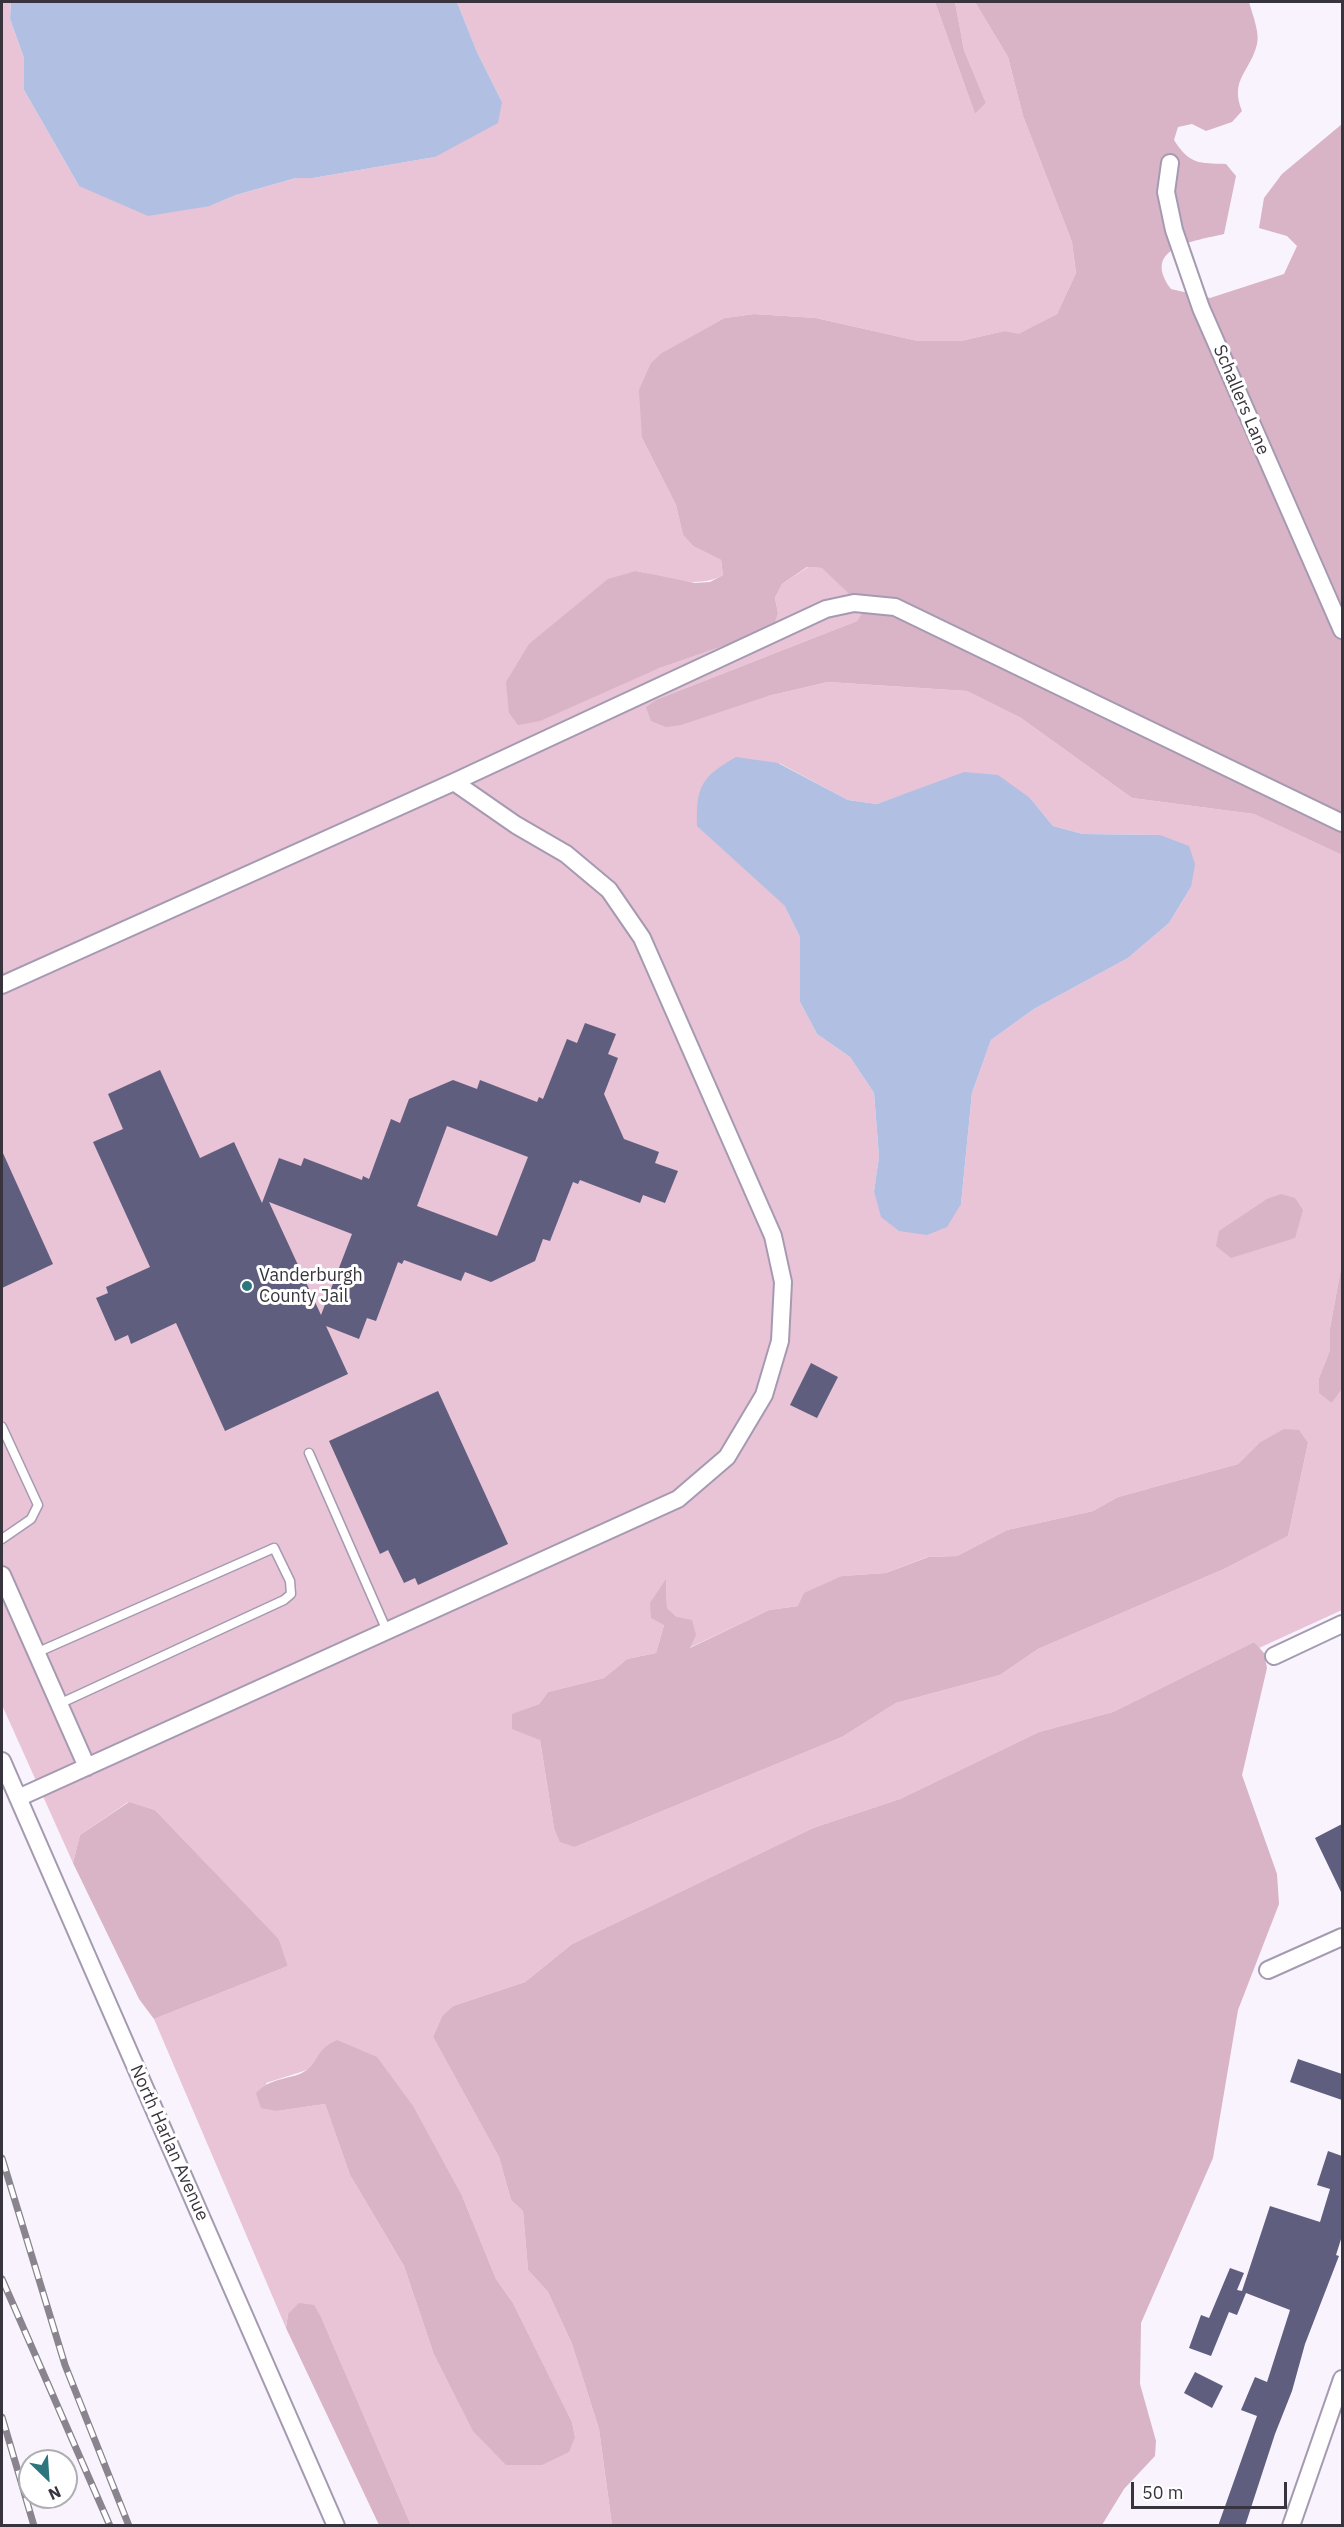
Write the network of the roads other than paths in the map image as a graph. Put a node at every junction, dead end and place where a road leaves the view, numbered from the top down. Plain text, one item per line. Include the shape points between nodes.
1 (1170, 163) dead end
2 (1342, 630) edge
3 (454, 782) junction
4 (1342, 824) edge
5 (2, 985) edge
6 (2, 1427) edge
7 (309, 1454) dead end
8 (2, 1539) edge
9 (2, 1575) edge
10 (1342, 1624) edge
11 (387, 1631) junction
12 (36, 1653) junction
13 (1274, 1656) dead end
14 (59, 1704) junction
15 (2, 1761) edge
16 (87, 1767) junction
17 (18, 1798) junction
18 (1342, 1937) edge
19 (1268, 1970) dead end
20 (1342, 2379) edge
21 (336, 2526) edge
22 (1291, 2526) edge

1 - 2 street, Schallers Lane via 1166,192 1174,230 1201,308
3 - 4 street via 826,609 854,603 895,607
3 - 5 street
3 - 11 street via 566,854 609,891 642,938 773,1236 783,1282 780,1341 765,1395 727,1457 678,1499
6 - 8 lane via 38,1505 31,1519
7 - 11 lane
9 - 12 street
10 - 13 street
11 - 16 street
12 - 14 street
12 - 14 lane via 274,1548 290,1581 291,1594 284,1600
14 - 16 street
15 - 17 street, North Harlan Avenue
16 - 17 street
17 - 21 street, North Harlan Avenue
18 - 19 street
20 - 22 street

